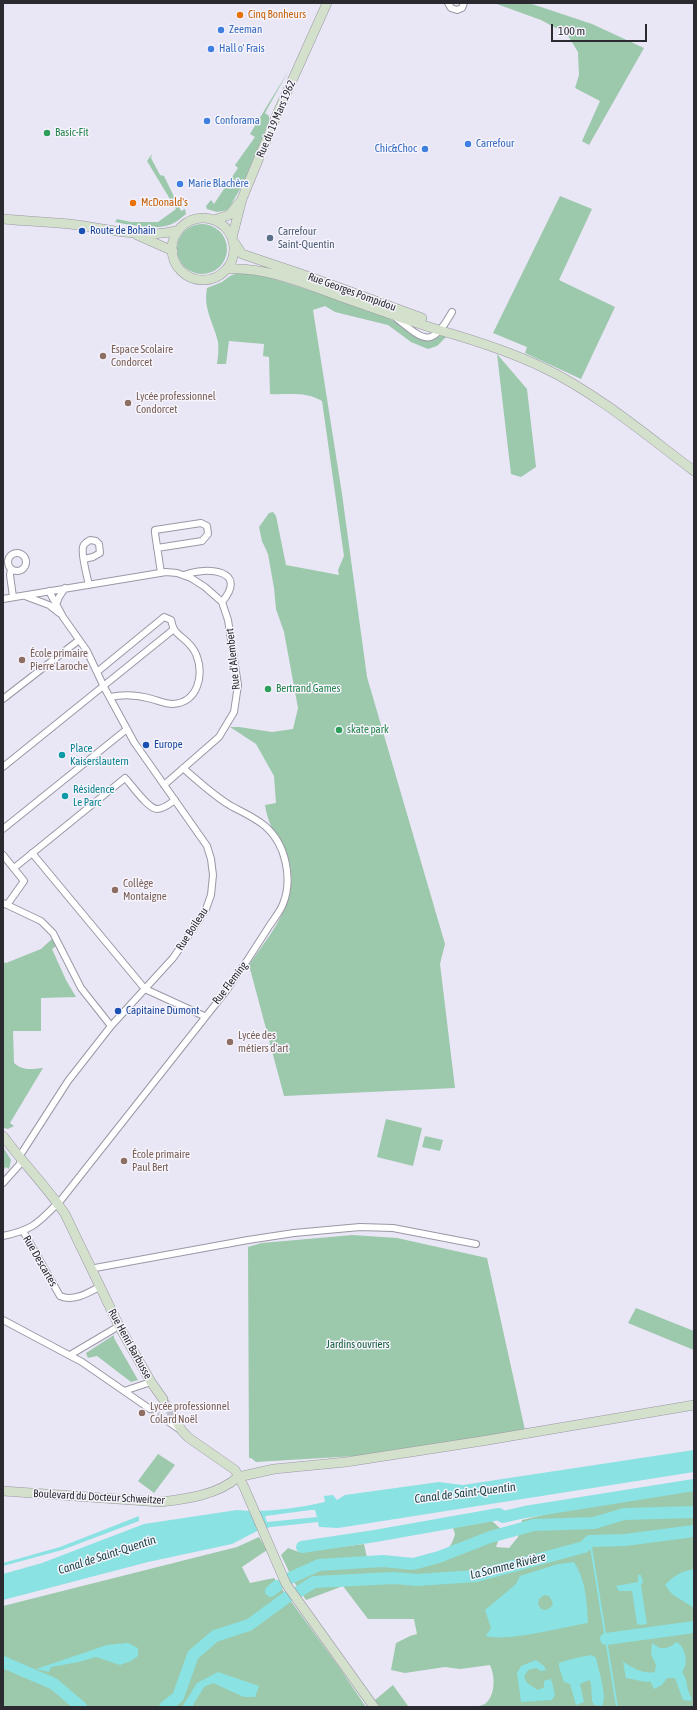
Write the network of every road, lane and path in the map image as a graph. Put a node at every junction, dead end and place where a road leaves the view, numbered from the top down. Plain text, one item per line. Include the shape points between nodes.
1 (327, 3) edge
2 (448, 3) edge
3 (464, 3) edge
4 (242, 199) junction
5 (3, 218) edge
6 (214, 220) junction
7 (179, 230) junction
8 (130, 233) junction
9 (233, 240) junction
10 (172, 251) junction
11 (228, 269) junction
12 (452, 312) dead end
13 (443, 328) junction
14 (694, 471) edge
15 (157, 548) junction
16 (84, 559) dead end
17 (11, 569) dead end
18 (161, 573) junction
19 (184, 575) junction
20 (89, 585) junction
21 (65, 588) junction
22 (49, 591) junction
23 (22, 595) junction
24 (13, 597) junction
25 (3, 599) edge
26 (222, 602) junction
27 (56, 605) junction
28 (63, 617) junction
29 (174, 629) junction
30 (79, 640) junction
31 (97, 672) junction
32 (104, 687) junction
33 (110, 697) junction
34 (3, 699) edge
35 (127, 730) junction
36 (3, 767) edge
37 (183, 768) junction
38 (164, 785) junction
39 (175, 800) junction
40 (3, 829) edge
41 (32, 853) junction
42 (3, 854) edge
43 (14, 868) junction
44 (5, 904) edge
45 (145, 989) junction
46 (204, 1016) junction
47 (111, 1026) junction
48 (3, 1136) edge
49 (20, 1159) junction
50 (3, 1183) edge
51 (58, 1204) junction
52 (23, 1231) junction
53 (3, 1236) edge
54 (476, 1244) dead end
55 (93, 1271) junction
56 (99, 1286) junction
57 (3, 1320) edge
58 (119, 1326) junction
59 (70, 1355) junction
60 (151, 1382) junction
61 (124, 1391) junction
62 (163, 1400) tunnel mouth
63 (694, 1405) edge
64 (150, 1409) tunnel mouth
65 (172, 1420) tunnel mouth
66 (238, 1477) junction
67 (3, 1491) edge
68 (374, 1707) edge

1 - 4 street, Rue du 19 Mars 1962
2 - 3 street via 451,8 457,10 462,8
4 - 6 street via 229,215
4 - 9 street, Rue du 19 Mars 1962
5 - 8 street
6 - 7 street via 195,219
6 - 9 street via 228,230
7 - 8 street via 166,233
7 - 10 street
8 - 10 street
9 - 11 street via 234,252
9 - 13 street, Rue Georges Pompidou via 242,254 314,278
10 - 11 street via 179,269 195,279 213,279
11 - 13 street, Rue Georges Pompidou via 243,268 268,272 391,314
12 - 13 street
13 - 14 street, Rue Georges Pompidou via 537,365 579,387
15 - 15 street via 202,541 208,534 207,526 201,523 158,529 155,533
15 - 18 street
16 - 20 street
17 - 24 street
18 - 19 street
18 - 20 street
19 - 26 street via 205,587
19 - 26 street via 194,571 220,572 226,576 231,583 230,592
20 - 21 street
21 - 22 street
21 - 27 street
22 - 23 street
22 - 27 street, Rue Boileau
23 - 24 street
23 - 28 street, Rue Boileau via 49,605
24 - 25 street
26 - 37 street, Rue d'Alembert via 228,620 238,685 234,712 219,737
27 - 28 street, Rue Boileau
28 - 30 street, Rue Boileau
29 - 31 street via 171,620 164,617
29 - 32 street
29 - 33 street via 189,642 196,654 200,675 194,693 175,704 133,695
30 - 31 street, Rue Boileau
30 - 34 street
31 - 32 street, Rue Boileau
32 - 33 street, Rue Boileau
32 - 36 street
33 - 35 street, Rue Boileau
35 - 38 street, Rue Boileau
35 - 40 street
37 - 38 street, Rue d'Alembert
37 - 46 street, Rue Fleming via 230,806 266,826 286,862 287,880 283,905 246,962
38 - 39 street, Rue Boileau
39 - 41 street via 157,809 150,807 125,778
39 - 45 street, Rue Boileau via 207,846 213,867 211,894 206,909 173,958
41 - 43 street
41 - 45 street
42 - 43 street
43 - 44 street via 24,882
44 - 47 street via 41,921 53,933 81,988
45 - 46 street
45 - 47 street, Rue Boileau
46 - 51 street, Rue Fleming
47 - 49 street, Rue Boileau via 68,1081
48 - 49 street
49 - 50 street, Rue Boileau via 18,1166
49 - 51 street
51 - 52 street, Rue Fleming via 34,1226
51 - 55 street, Rue Henri Barbusse
52 - 53 street, Rue Fleming
52 - 56 street, Rue Descartes via 60,1296 66,1299 75,1298
54 - 55 street via 393,1228 294,1232 95,1268
55 - 56 street, Rue Henri Barbusse
56 - 58 street, Rue Henri Barbusse
57 - 59 street
58 - 59 street
58 - 60 street, Rue Henri Barbusse
59 - 61 street
60 - 61 street
60 - 62 street, Rue Henri Barbusse
61 - 64 street
63 - 66 street via 467,1443
65 - 66 street via 182,1431 235,1470
66 - 67 street, Boulevard du Docteur Schweitzer via 208,1493 160,1502
66 - 68 street via 286,1584

